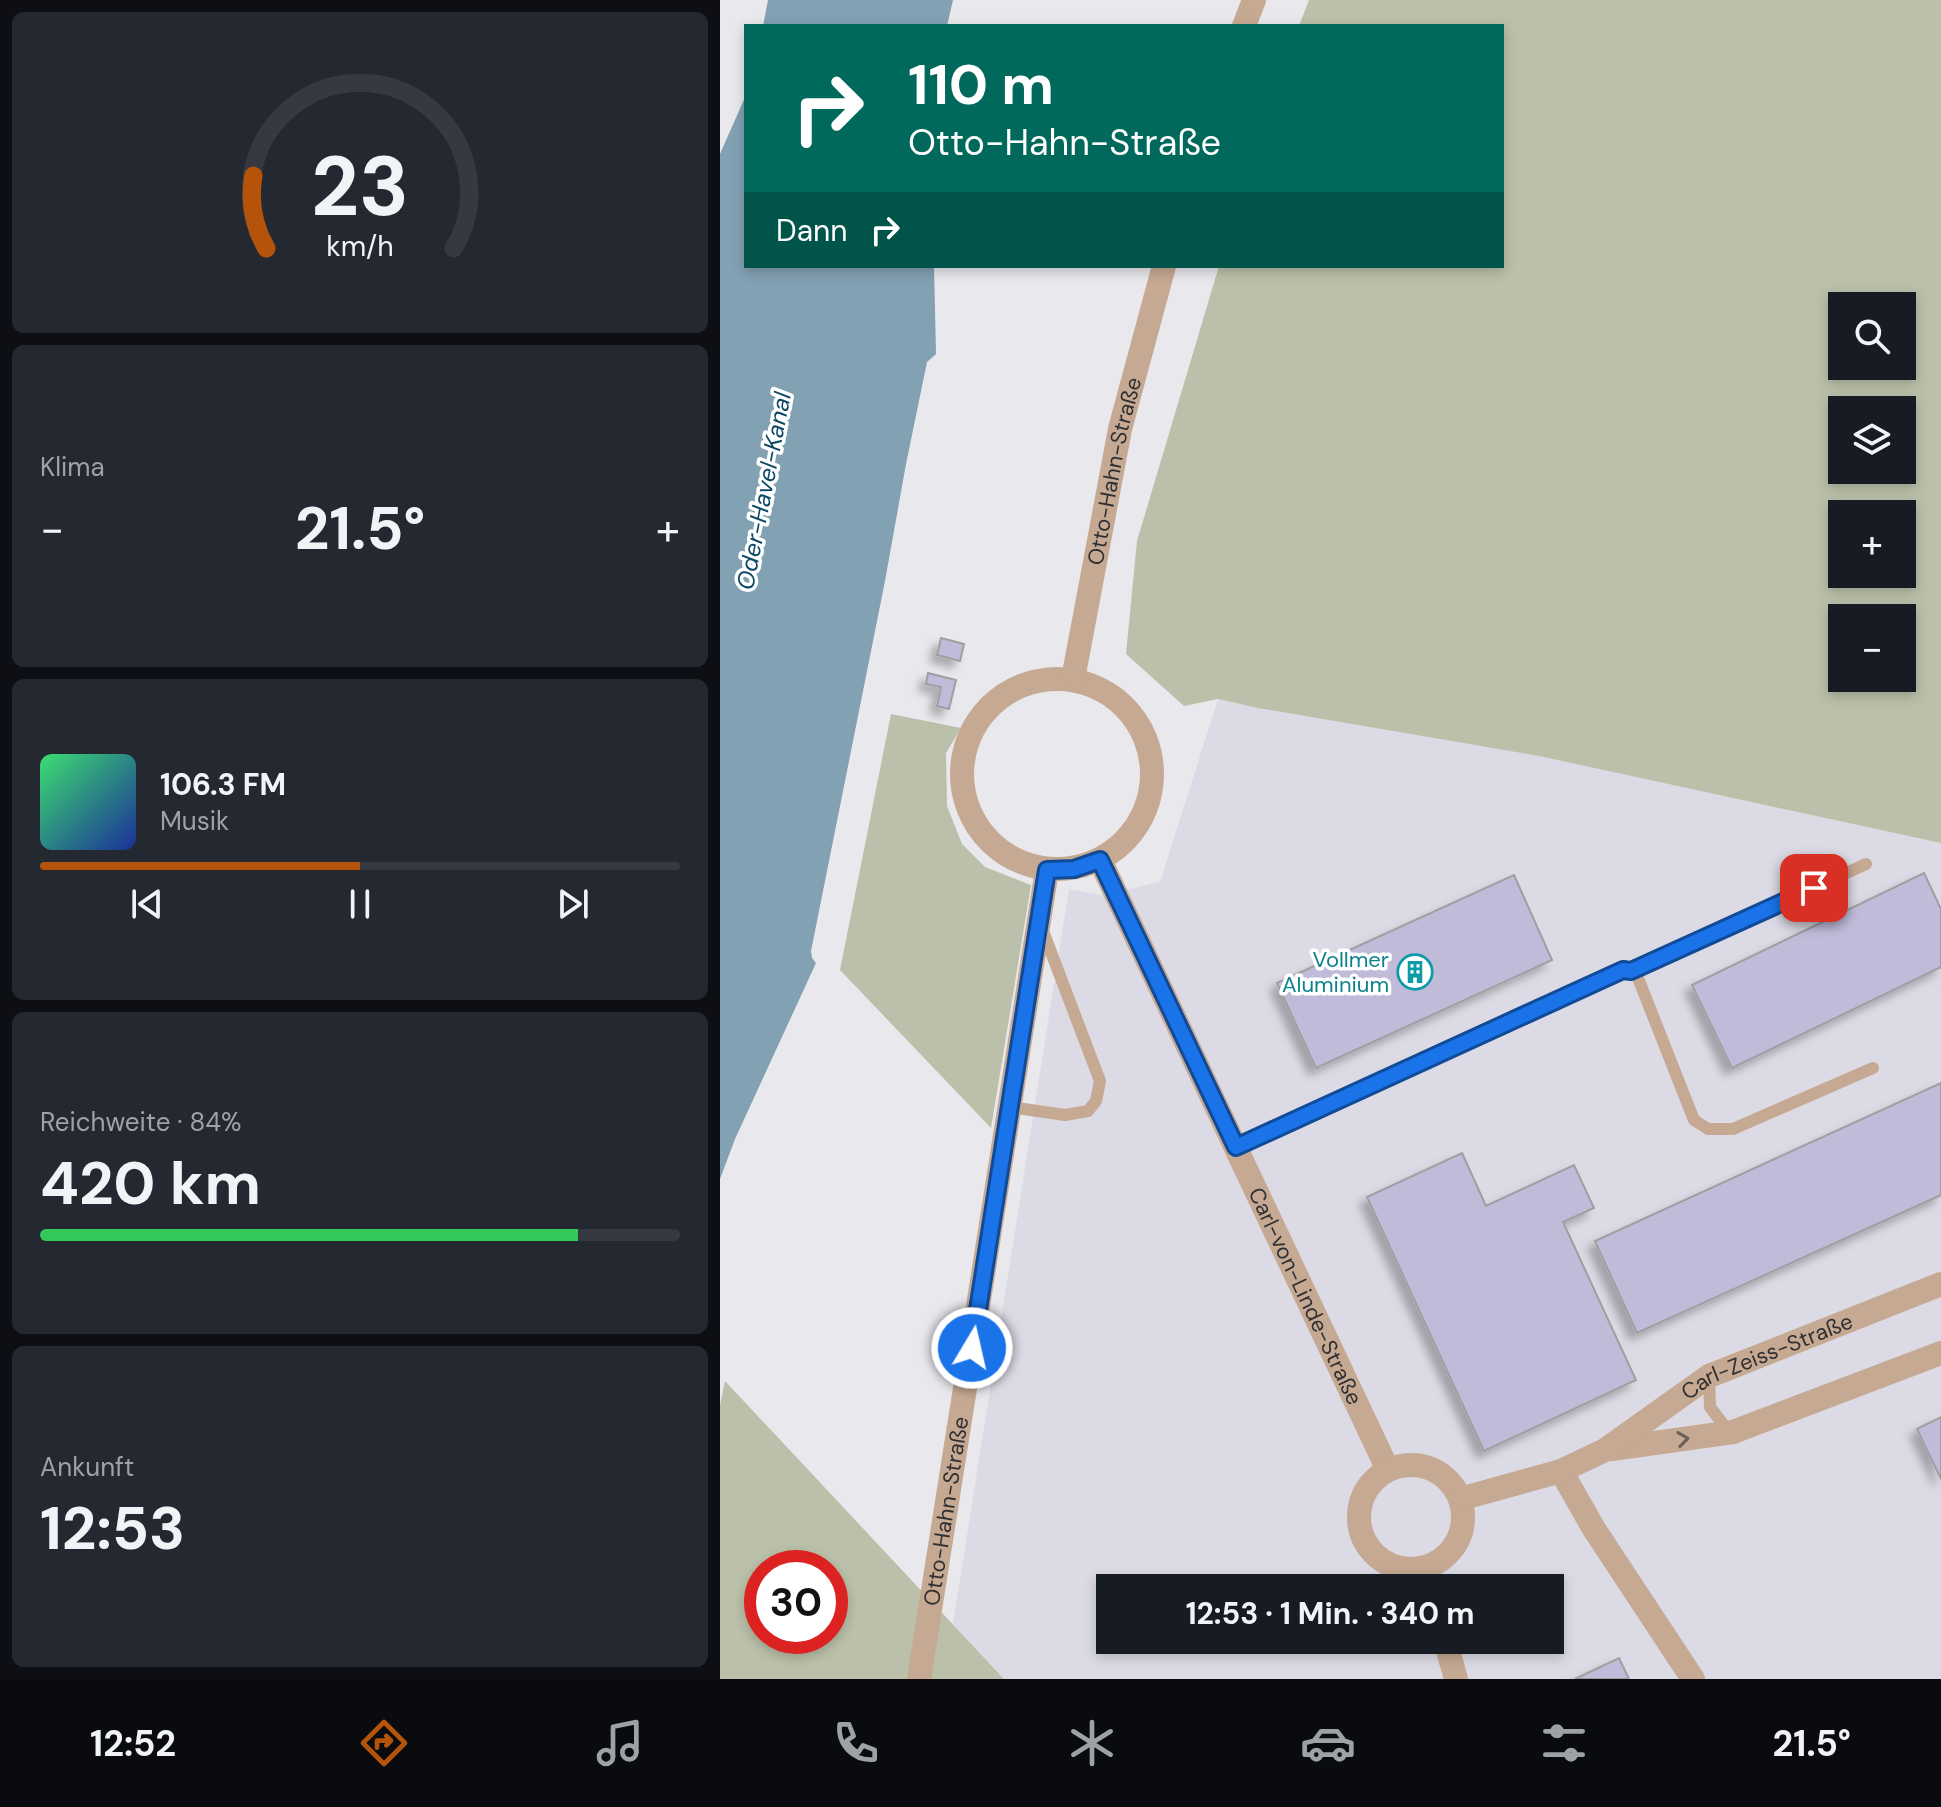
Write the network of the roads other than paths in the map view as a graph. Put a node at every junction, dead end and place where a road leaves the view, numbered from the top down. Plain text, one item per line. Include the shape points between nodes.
1 (1254, 0) edge
2 (1245, 24) edge
3 (1163, 268) edge
4 (1073, 679) junction
5 (1100, 860) junction
6 (1866, 864) dead end
7 (1047, 870) junction
8 (1039, 921) junction
9 (1631, 971) junction
10 (1873, 1068) dead end
11 (1010, 1107) junction
12 (1236, 1147) junction
13 (1941, 1284) edge
14 (1941, 1353) edge
15 (1709, 1376) junction
16 (1729, 1432) junction
17 (1605, 1450) junction
18 (1388, 1470) junction
19 (1561, 1471) junction
20 (1460, 1499) junction
21 (1420, 1574) edge
22 (1432, 1574) edge
23 (1449, 1654) edge
24 (919, 1679) edge
25 (1456, 1679) edge
26 (1693, 1679) edge

1 - 2 street
3 - 4 street, Otto-Hahn-Straße via 1120,429
4 - 5 street via 1102,688 1126,706 1143,731 1152,759 1152,790 1143,818 1125,842
4 - 7 street via 1042,679 1013,688 989,707 971,732 962,761 962,792 982,833 1017,862
5 - 7 street via 1074,869
5 - 12 street, Carl-von-Linde-Straße
6 - 9 lane
7 - 8 street, Otto-Hahn-Straße
8 - 11 street, Otto-Hahn-Straße
8 - 11 lane via 1100,1081 1088,1111 1065,1115
9 - 10 lane via 1694,1120 1708,1129 1733,1129
9 - 12 lane via 1623,970
11 - 24 street, Otto-Hahn-Straße
12 - 18 street, Carl-von-Linde-Straße
13 - 15 street, Carl-Zeiss-Straße
14 - 16 street, Carl-Zeiss-Straße
15 - 16 lane via 1710,1407
15 - 17 street, Carl-Zeiss-Straße
17 -> 16 street, Carl-Zeiss-Straße
17 - 19 street, Carl-Zeiss-Straße
18 - 20 street via 1417,1465 1434,1470
18 - 21 street via 1363,1494 1358,1521 1362,1536 1374,1555
19 - 20 street, Carl-Zeiss-Straße
19 - 26 street
20 - 22 street via 1462,1525 1456,1542
23 - 25 street

